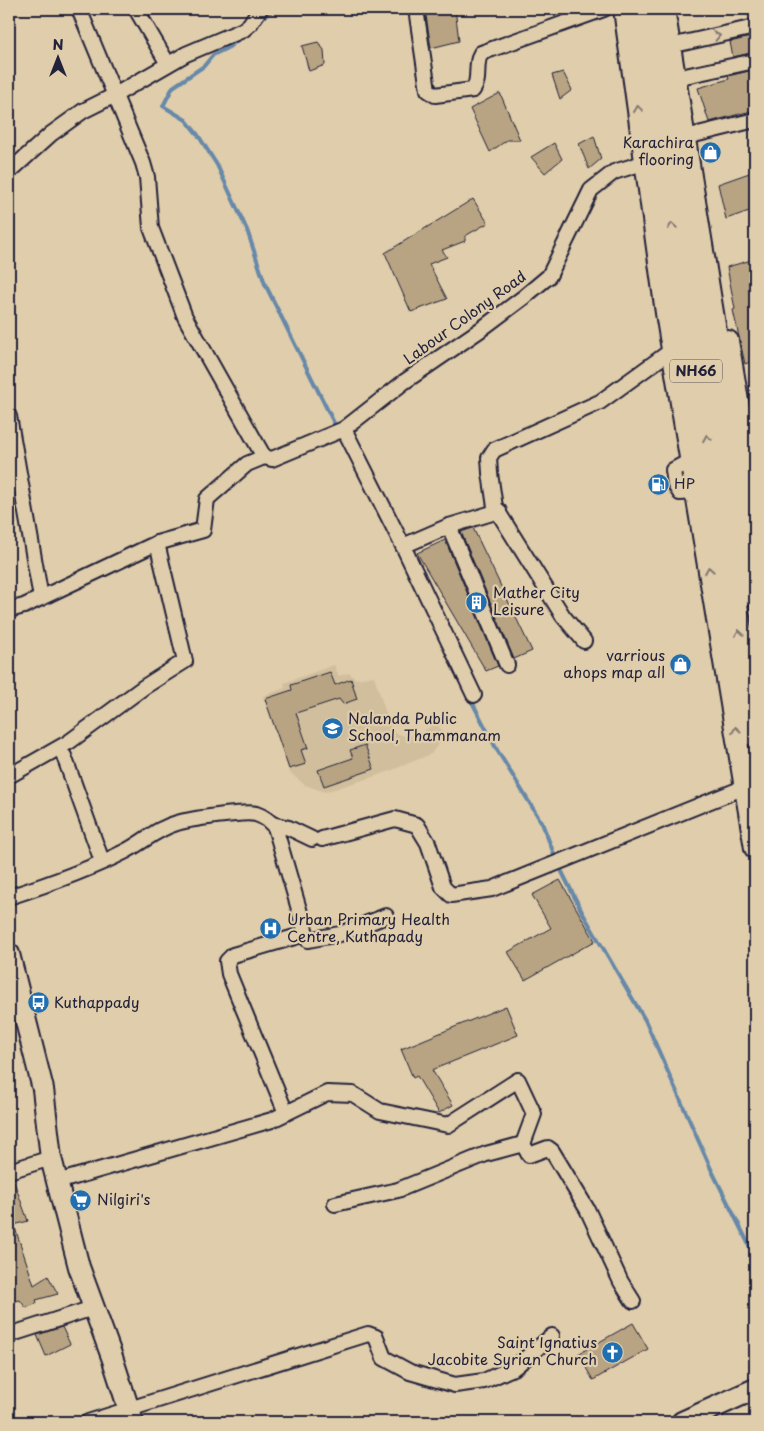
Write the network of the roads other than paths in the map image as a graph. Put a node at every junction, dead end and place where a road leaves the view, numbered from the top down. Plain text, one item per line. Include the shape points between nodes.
1 (79, 9) edge
2 (136, 9) edge
3 (260, 9) edge
4 (416, 9) edge
5 (604, 9) edge
6 (624, 9) edge
7 (636, 9) edge
8 (660, 9) edge
9 (674, 9) edge
10 (755, 28) edge
11 (679, 44) junction
12 (755, 61) edge
13 (168, 64) junction
14 (685, 76) junction
15 (115, 95) junction
16 (755, 120) edge
17 (694, 135) junction
18 (646, 162) junction
19 (9, 172) edge
20 (689, 254) junction
21 (672, 350) junction
22 (9, 416) edge
23 (344, 430) junction
24 (264, 457) junction
25 (698, 475) junction
26 (755, 502) edge
27 (499, 511) junction
28 (449, 526) junction
29 (157, 544) junction
30 (403, 546) junction
31 (755, 592) edge
32 (41, 598) junction
33 (9, 610) edge
34 (584, 641) dead end
35 (507, 665) dead end
36 (474, 696) dead end
37 (755, 733) edge
38 (64, 756) dead end
39 (9, 776) edge
40 (745, 787) junction
41 (272, 824) junction
42 (755, 848) edge
43 (102, 861) junction
44 (9, 897) edge
45 (386, 916) dead end
46 (305, 934) junction
47 (9, 954) edge
48 (286, 1113) junction
49 (523, 1144) junction
50 (51, 1158) junction
51 (9, 1171) edge
52 (57, 1182) junction
53 (335, 1204) dead end
54 (633, 1301) dead end
55 (93, 1308) junction
56 (9, 1335) edge
57 (552, 1336) dead end
58 (755, 1389) edge
59 (131, 1416) edge
60 (88, 1422) edge
61 (682, 1422) edge

1 - 15 street
2 - 13 street
3 - 13 street via 243,30
4 - 5 street via 428,90 435,95 473,90 481,53
18 -> 6 street
20 -> 7 highway, NH66
8 - 20 highway, NH66
9 - 11 street
11 -> 10 street
11 - 14 street
12 - 14 street
13 - 15 street
14 - 17 street
15 - 19 street via 83,111 51,134
15 - 24 street via 143,164 151,228 184,317
16 - 17 street
17 - 26 street
18 - 21 street
18 - 23 street, Labour Colony Road via 614,172 592,190 549,276
25 -> 20 highway, NH66
20 - 31 highway, NH66
21 - 25 street
21 - 27 street via 600,402 494,450 490,458 490,473
22 - 32 street
23 - 24 street, Labour Colony Road via 272,459
23 - 30 street
24 - 29 street via 247,464 206,499 203,530
37 -> 25 highway, NH66
40 -> 25 street
27 - 28 street
27 - 34 street via 563,616
28 - 30 street
28 - 35 street
29 - 32 street
29 - 39 street via 184,661 68,742
30 - 36 street
32 - 33 street
38 - 43 street
40 - 41 street via 492,890 451,895 443,887 428,843 416,825 395,819 317,839
40 - 42 street
41 - 43 street via 255,814 184,821 161,829
41 - 46 street
43 - 44 street via 56,882
45 - 46 street via 340,934 313,940 308,940
46 - 48 street via 233,955 227,961 229,974
47 - 50 street via 43,1088
48 - 49 street via 327,1093 353,1094 380,1111 448,1124 518,1080 534,1114
48 - 52 street via 272,1120
49 - 53 street via 486,1154 398,1190
49 - 54 street via 529,1155 548,1148 552,1151 587,1209
50 - 51 street
50 - 52 street
52 - 55 street
55 - 56 street
55 - 59 street
57 - 59 street via 515,1367 484,1381 455,1385 410,1372 384,1358 376,1337 368,1334
58 - 61 street
59 - 60 street

